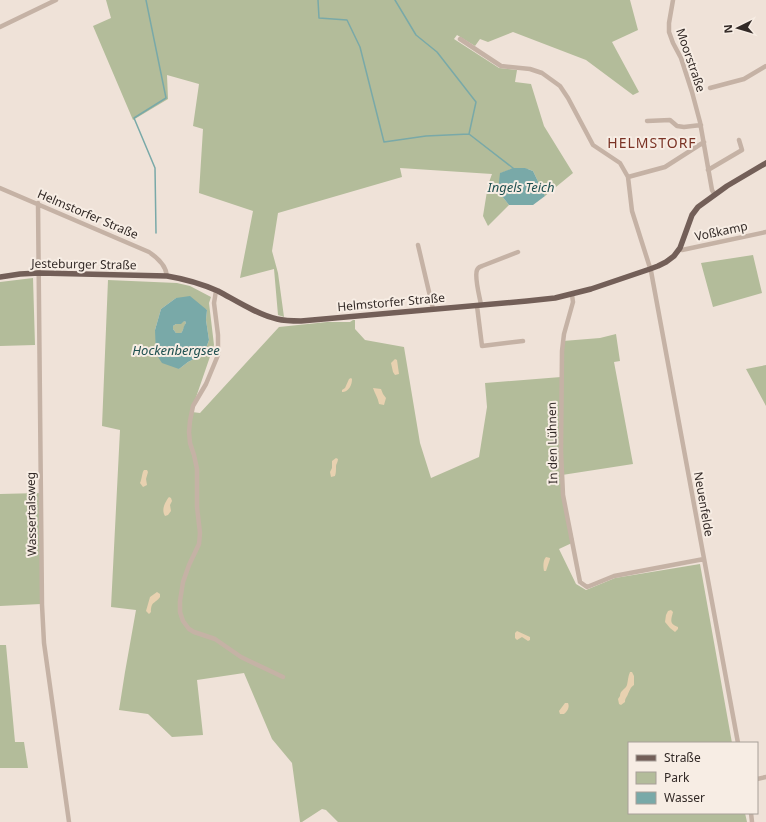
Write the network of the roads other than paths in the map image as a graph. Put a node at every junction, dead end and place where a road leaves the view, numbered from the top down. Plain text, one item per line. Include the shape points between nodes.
1 (56, 0) edge
2 (673, 0) edge
3 (0, 27) edge
4 (460, 39) dead end
5 (766, 66) edge
6 (710, 88) dead end
7 (647, 121) dead end
8 (701, 125) junction
9 (739, 140) dead end
10 (704, 142) junction
11 (766, 163) edge
12 (708, 170) junction
13 (628, 177) junction
14 (0, 188) edge
15 (715, 194) junction
16 (38, 203) junction
17 (766, 232) edge
18 (418, 245) dead end
19 (680, 248) junction
20 (518, 252) dead end
21 (650, 269) junction
22 (39, 274) junction
23 (167, 276) junction
24 (0, 277) edge
25 (216, 291) junction
26 (572, 294) junction
27 (479, 306) junction
28 (433, 309) junction
29 (524, 341) dead end
30 (704, 559) junction
31 (284, 677) dead end
32 (738, 742) edge
33 (69, 822) edge

1 - 3 street
2 - 8 street, Moorstraße via 669,32 681,58
4 - 13 street via 500,66 530,69 542,73 558,84 593,145 620,163
5 - 6 street via 744,79
7 - 8 street via 670,120 677,126 684,127
8 - 10 street, Moorstraße
9 - 12 street via 742,150
10 - 12 street, Moorstraße
10 - 13 street via 664,167
11 - 15 main road, Helmstorfer Straße
12 - 15 street, Moorstraße
13 - 21 street, Neuenfelde via 632,211
14 - 16 street, Helmstorfer Straße
15 - 19 main road, Helmstorfer Straße via 692,215
16 - 22 street, Wassertalsweg
16 - 23 street, Helmstorfer Straße via 149,252 164,266
17 - 19 street, Voßkamp via 682,250
18 - 28 street
19 - 21 main road, Helmstorfer Straße via 666,262
20 - 27 street via 482,266 476,271
21 - 26 main road, Helmstorfer Straße
21 - 30 street, Neuenfelde
22 - 23 main road, Jesteburger Straße
22 - 24 main road, Jesteburger Straße
22 - 33 street, Wassertalsweg via 44,643
23 - 25 main road, Helmstorfer Straße via 195,282
25 - 28 main road, Helmstorfer Straße via 264,315 288,321
25 - 31 street via 214,303 218,355 193,406 190,421 190,443 197,469 200,532 199,544 183,582 180,612 189,629 215,639 241,657
26 - 27 main road, Helmstorfer Straße
26 - 30 street, In den Lühnen via 573,302 562,352 562,491 580,582 586,587 614,576
27 - 28 main road, Helmstorfer Straße
27 - 29 street via 482,346
30 - 32 street, Neuenfelde

